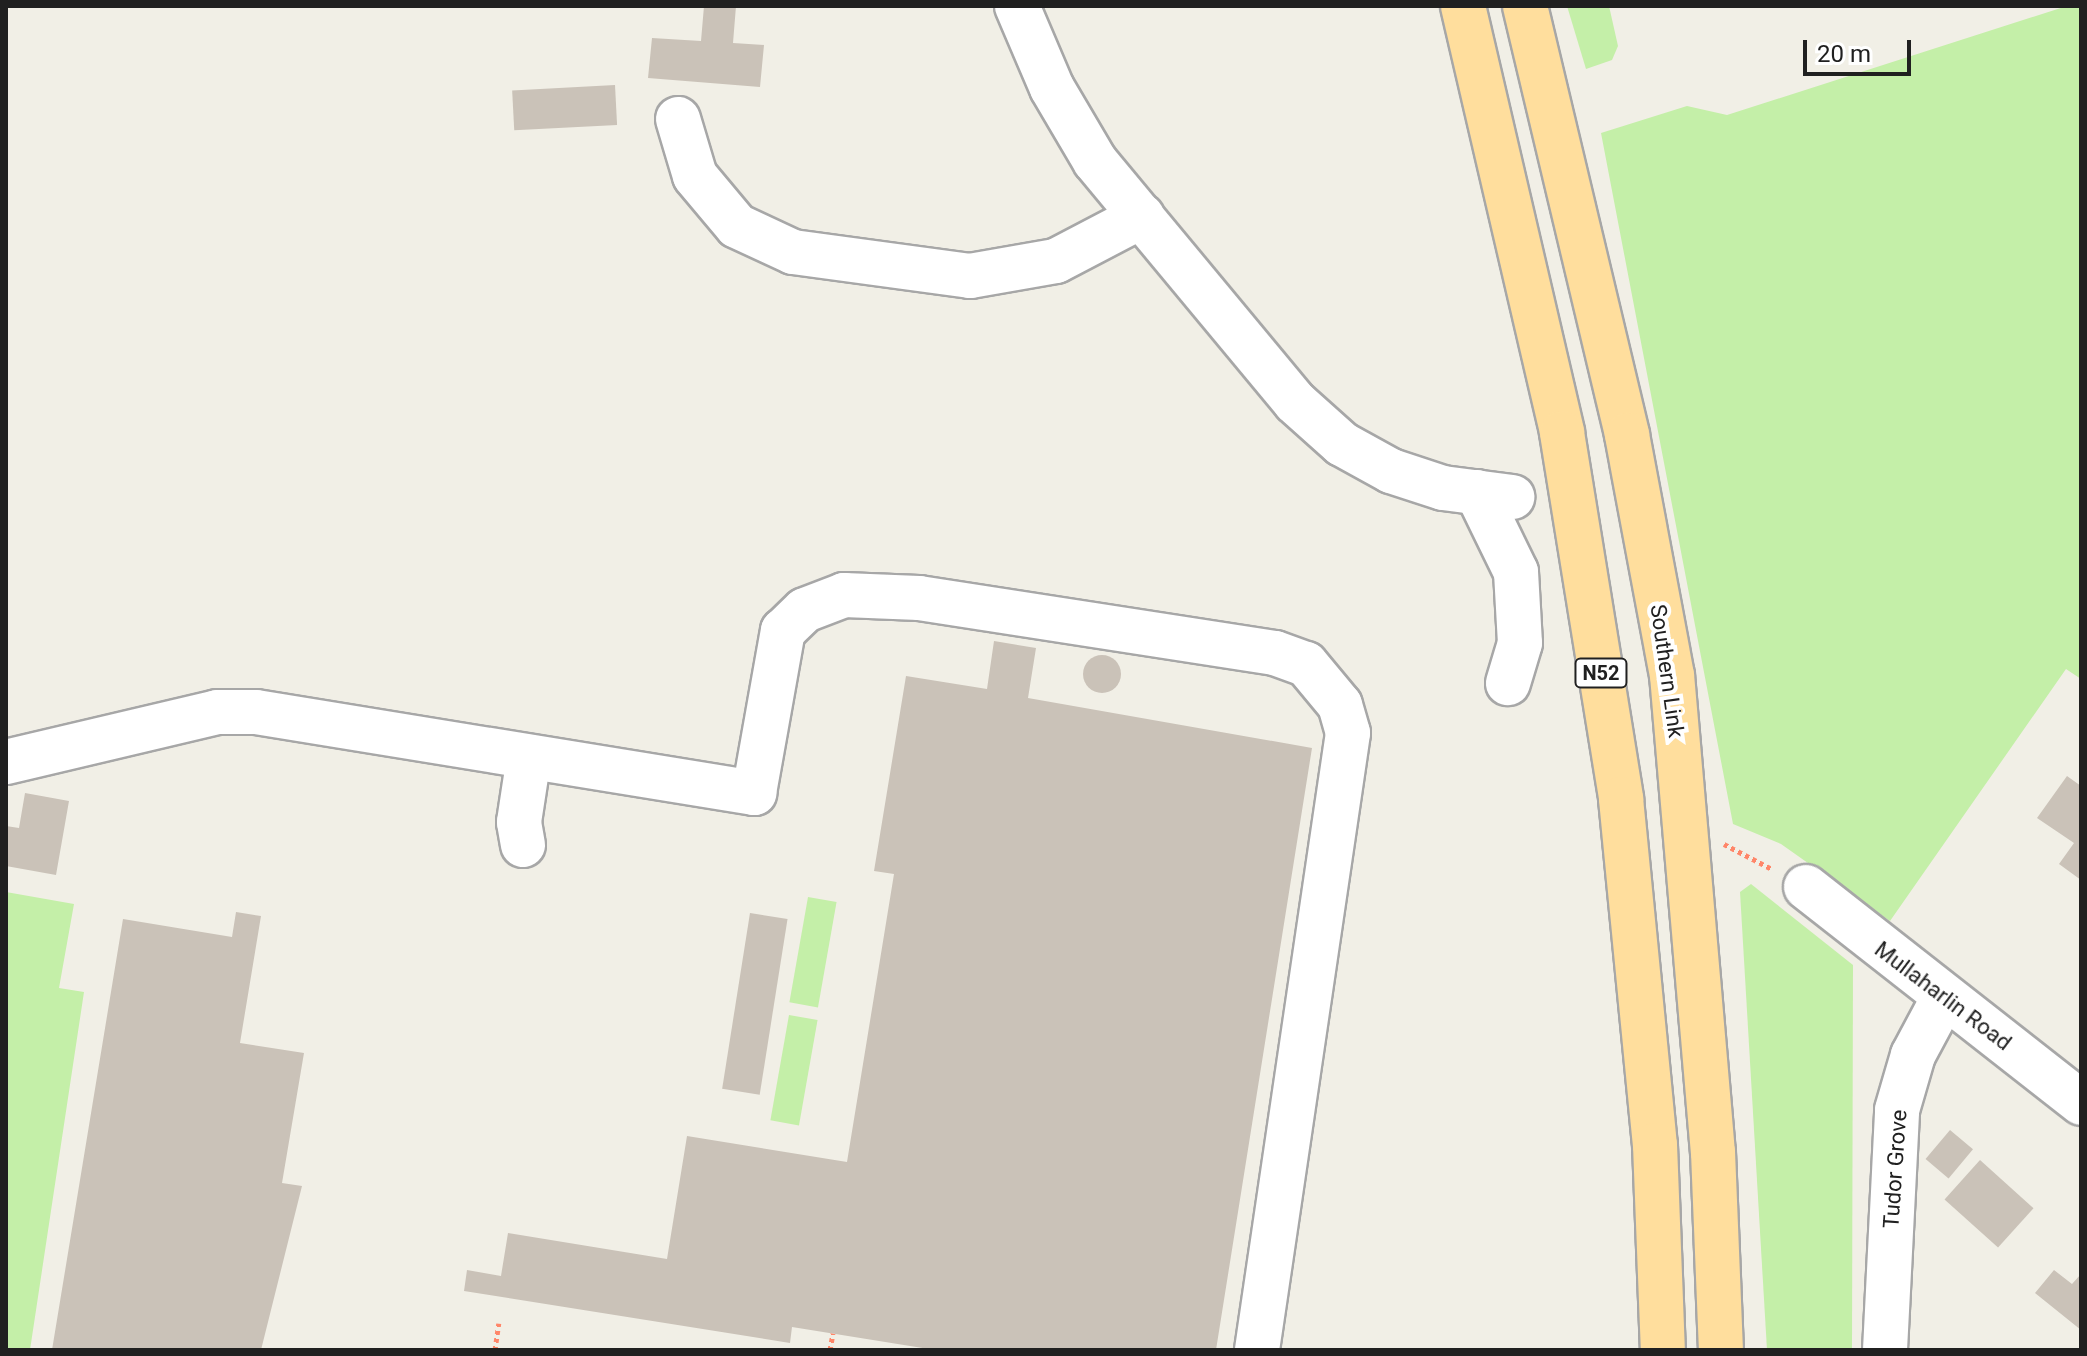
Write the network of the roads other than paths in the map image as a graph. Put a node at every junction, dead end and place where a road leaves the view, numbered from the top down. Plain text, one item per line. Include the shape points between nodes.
1 (1017, 6) edge
2 (1463, 6) edge
3 (1525, 6) edge
4 (678, 119) dead end
5 (1142, 216) junction
6 (1508, 683) dead end
7 (529, 757) junction
8 (6, 762) edge
9 (523, 845) dead end
10 (1806, 887) road end
11 (1944, 997) junction
12 (2081, 1103) edge
13 (1257, 1350) edge
14 (1663, 1350) edge
15 (1721, 1350) edge
16 (1885, 1350) edge

1 - 5 street via 1074,124
2 - 14 main road, N52 via 1562,433 1621,799 1655,1145
3 - 15 main road, Southern Link via 1627,435 1672,675
4 - 5 street via 695,176 737,226 793,252 970,276 1056,261
5 - 6 street via 1295,402 1342,444 1391,471 1494,494 1516,572 1520,643
7 - 8 street via 256,712 217,712
7 - 9 street via 519,822
7 - 13 street via 754,793 783,631 805,610 844,595 919,598 1275,653 1306,664 1340,705 1348,733
10 - 11 street, Mullaharlin Road
11 - 12 street, Mullaharlin Road
11 - 16 street, Tudor Grove via 1913,1055 1897,1110

